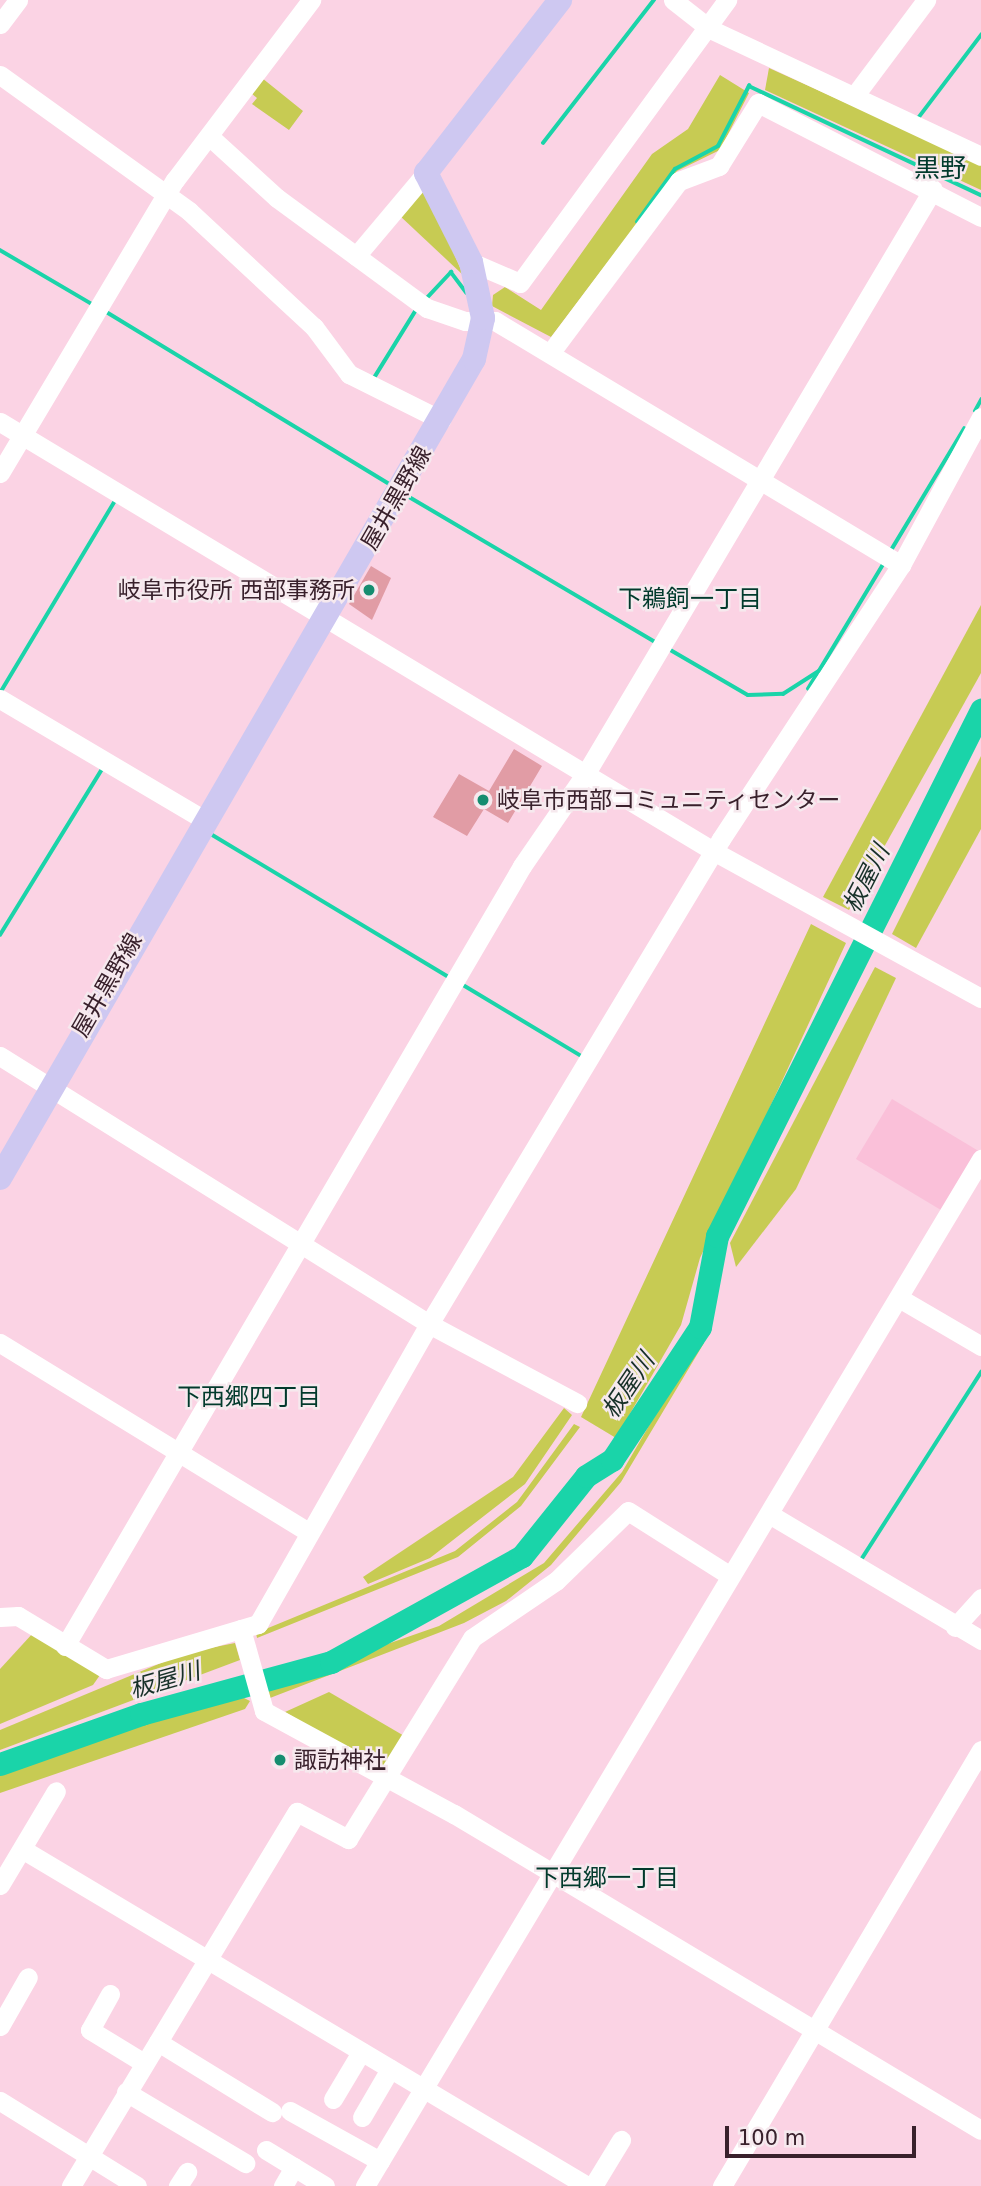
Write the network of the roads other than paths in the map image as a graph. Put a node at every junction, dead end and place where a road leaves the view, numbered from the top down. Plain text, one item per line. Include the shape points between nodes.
1 (18, 0) edge
2 (311, 0) edge
3 (560, 0) edge
4 (673, 0) edge
5 (727, 0) edge
6 (926, 0) edge
7 (0, 24) edge
8 (709, 29) junction
9 (0, 75) edge
10 (855, 95) junction
11 (209, 136) junction
12 (980, 154) edge
13 (425, 173) junction
14 (933, 189) junction
15 (166, 195) junction
16 (981, 217) edge
17 (356, 256) junction
18 (471, 262) junction
19 (483, 318) junction
20 (551, 352) junction
21 (981, 417) edge
22 (442, 420) junction
23 (0, 422) edge
24 (23, 436) junction
25 (0, 474) edge
26 (760, 478) junction
27 (898, 563) junction
28 (327, 618) junction
29 (0, 699) edge
30 (586, 773) junction
31 (202, 819) junction
32 (715, 852) junction
33 (981, 998) edge
34 (0, 1056) edge
35 (49, 1086) junction
36 (981, 1159) edge
37 (0, 1178) edge
38 (306, 1243) junction
39 (900, 1298) junction
40 (429, 1324) junction
41 (0, 1343) edge
42 (981, 1346) edge
43 (577, 1403) dead end
44 (177, 1453) junction
45 (768, 1514) junction
46 (307, 1531) junction
47 (729, 1575) junction
48 (981, 1598) edge
49 (0, 1617) edge
50 (955, 1627) junction
51 (243, 1634) junction
52 (981, 1640) edge
53 (65, 1646) junction
54 (981, 1750) edge
55 (387, 1778) junction
56 (56, 1791) dead end
57 (22, 1849) junction
58 (550, 1871) junction
59 (0, 1885) edge
60 (207, 1958) junction
61 (28, 1977) dead end
62 (110, 1994) dead end
63 (0, 2026) edge
64 (816, 2030) junction
65 (158, 2042) junction
66 (362, 2052) junction
67 (144, 2063) junction
68 (390, 2069) junction
69 (423, 2089) junction
70 (126, 2092) junction
71 (333, 2099) dead end
72 (0, 2101) edge
73 (362, 2117) dead end
74 (981, 2130) edge
75 (621, 2140) dead end
76 (265, 2150) dead end
77 (88, 2156) junction
78 (380, 2161) junction
79 (246, 2163) dead end
80 (294, 2167) junction
81 (71, 2186) edge
82 (137, 2186) edge
83 (283, 2186) edge
84 (325, 2186) edge
85 (365, 2186) edge
86 (586, 2186) edge
87 (593, 2186) edge
88 (722, 2186) edge

1 - 7 street
2 - 11 street
3 - 13 main road
4 - 8 street
5 - 8 street
6 - 10 street
8 - 10 street
8 - 18 street via 520,283
9 - 15 street
10 - 12 street
11 - 15 street
11 - 17 street via 277,198
13 - 17 street
13 - 18 main road, 屋井黒野線
14 - 16 street
14 - 20 street via 758,103 719,166 679,181
14 - 26 street
15 - 22 street via 314,327 349,374
15 - 24 street
17 - 19 street via 427,308 465,321
18 - 19 main road, 屋井黒野線
19 - 20 street
19 - 22 main road, 屋井黒野線 via 474,359
20 - 26 street
21 - 27 street
22 - 28 main road, 屋井黒野線
23 - 24 street
24 - 25 street
24 - 28 street
26 - 27 street
26 - 30 street
27 - 32 street
28 - 30 street
28 - 31 main road, 屋井黒野線
29 - 31 street
30 - 32 street
30 - 38 street via 522,866
31 - 35 main road, 屋井黒野線
32 - 33 street
32 - 40 street
34 - 35 street
35 - 37 main road, 屋井黒野線
35 - 38 street
36 - 39 street
38 - 40 street
38 - 44 street
39 - 42 street
39 - 45 street
40 - 43 street
40 - 46 street
41 - 44 street
44 - 46 street
44 - 53 street
45 - 47 street
45 - 50 street
46 - 51 street via 258,1624
47 - 55 street via 628,1511 556,1581 472,1638
47 - 58 street
48 - 50 street
49 - 53 street via 18,1616
50 - 52 street
51 - 53 street via 106,1669
51 - 55 street via 264,1711
54 - 64 street
55 - 58 street
55 - 60 street via 348,1839 297,1812
56 - 57 street
57 - 59 street
57 - 60 street
58 - 64 street
58 - 69 street
60 - 65 street
60 - 66 street
61 - 63 street
62 - 67 street via 90,2030
64 - 74 street
64 - 88 street
65 - 67 street
65 - 78 street
66 - 68 street
66 - 71 street
67 - 70 street
68 - 69 street
68 - 73 street
69 - 78 street
69 - 86 street
70 - 77 street
70 - 79 street
72 - 77 street
75 - 87 street
76 - 80 street
77 - 81 street
77 - 82 street
78 - 85 street
80 - 83 street
80 - 84 street

